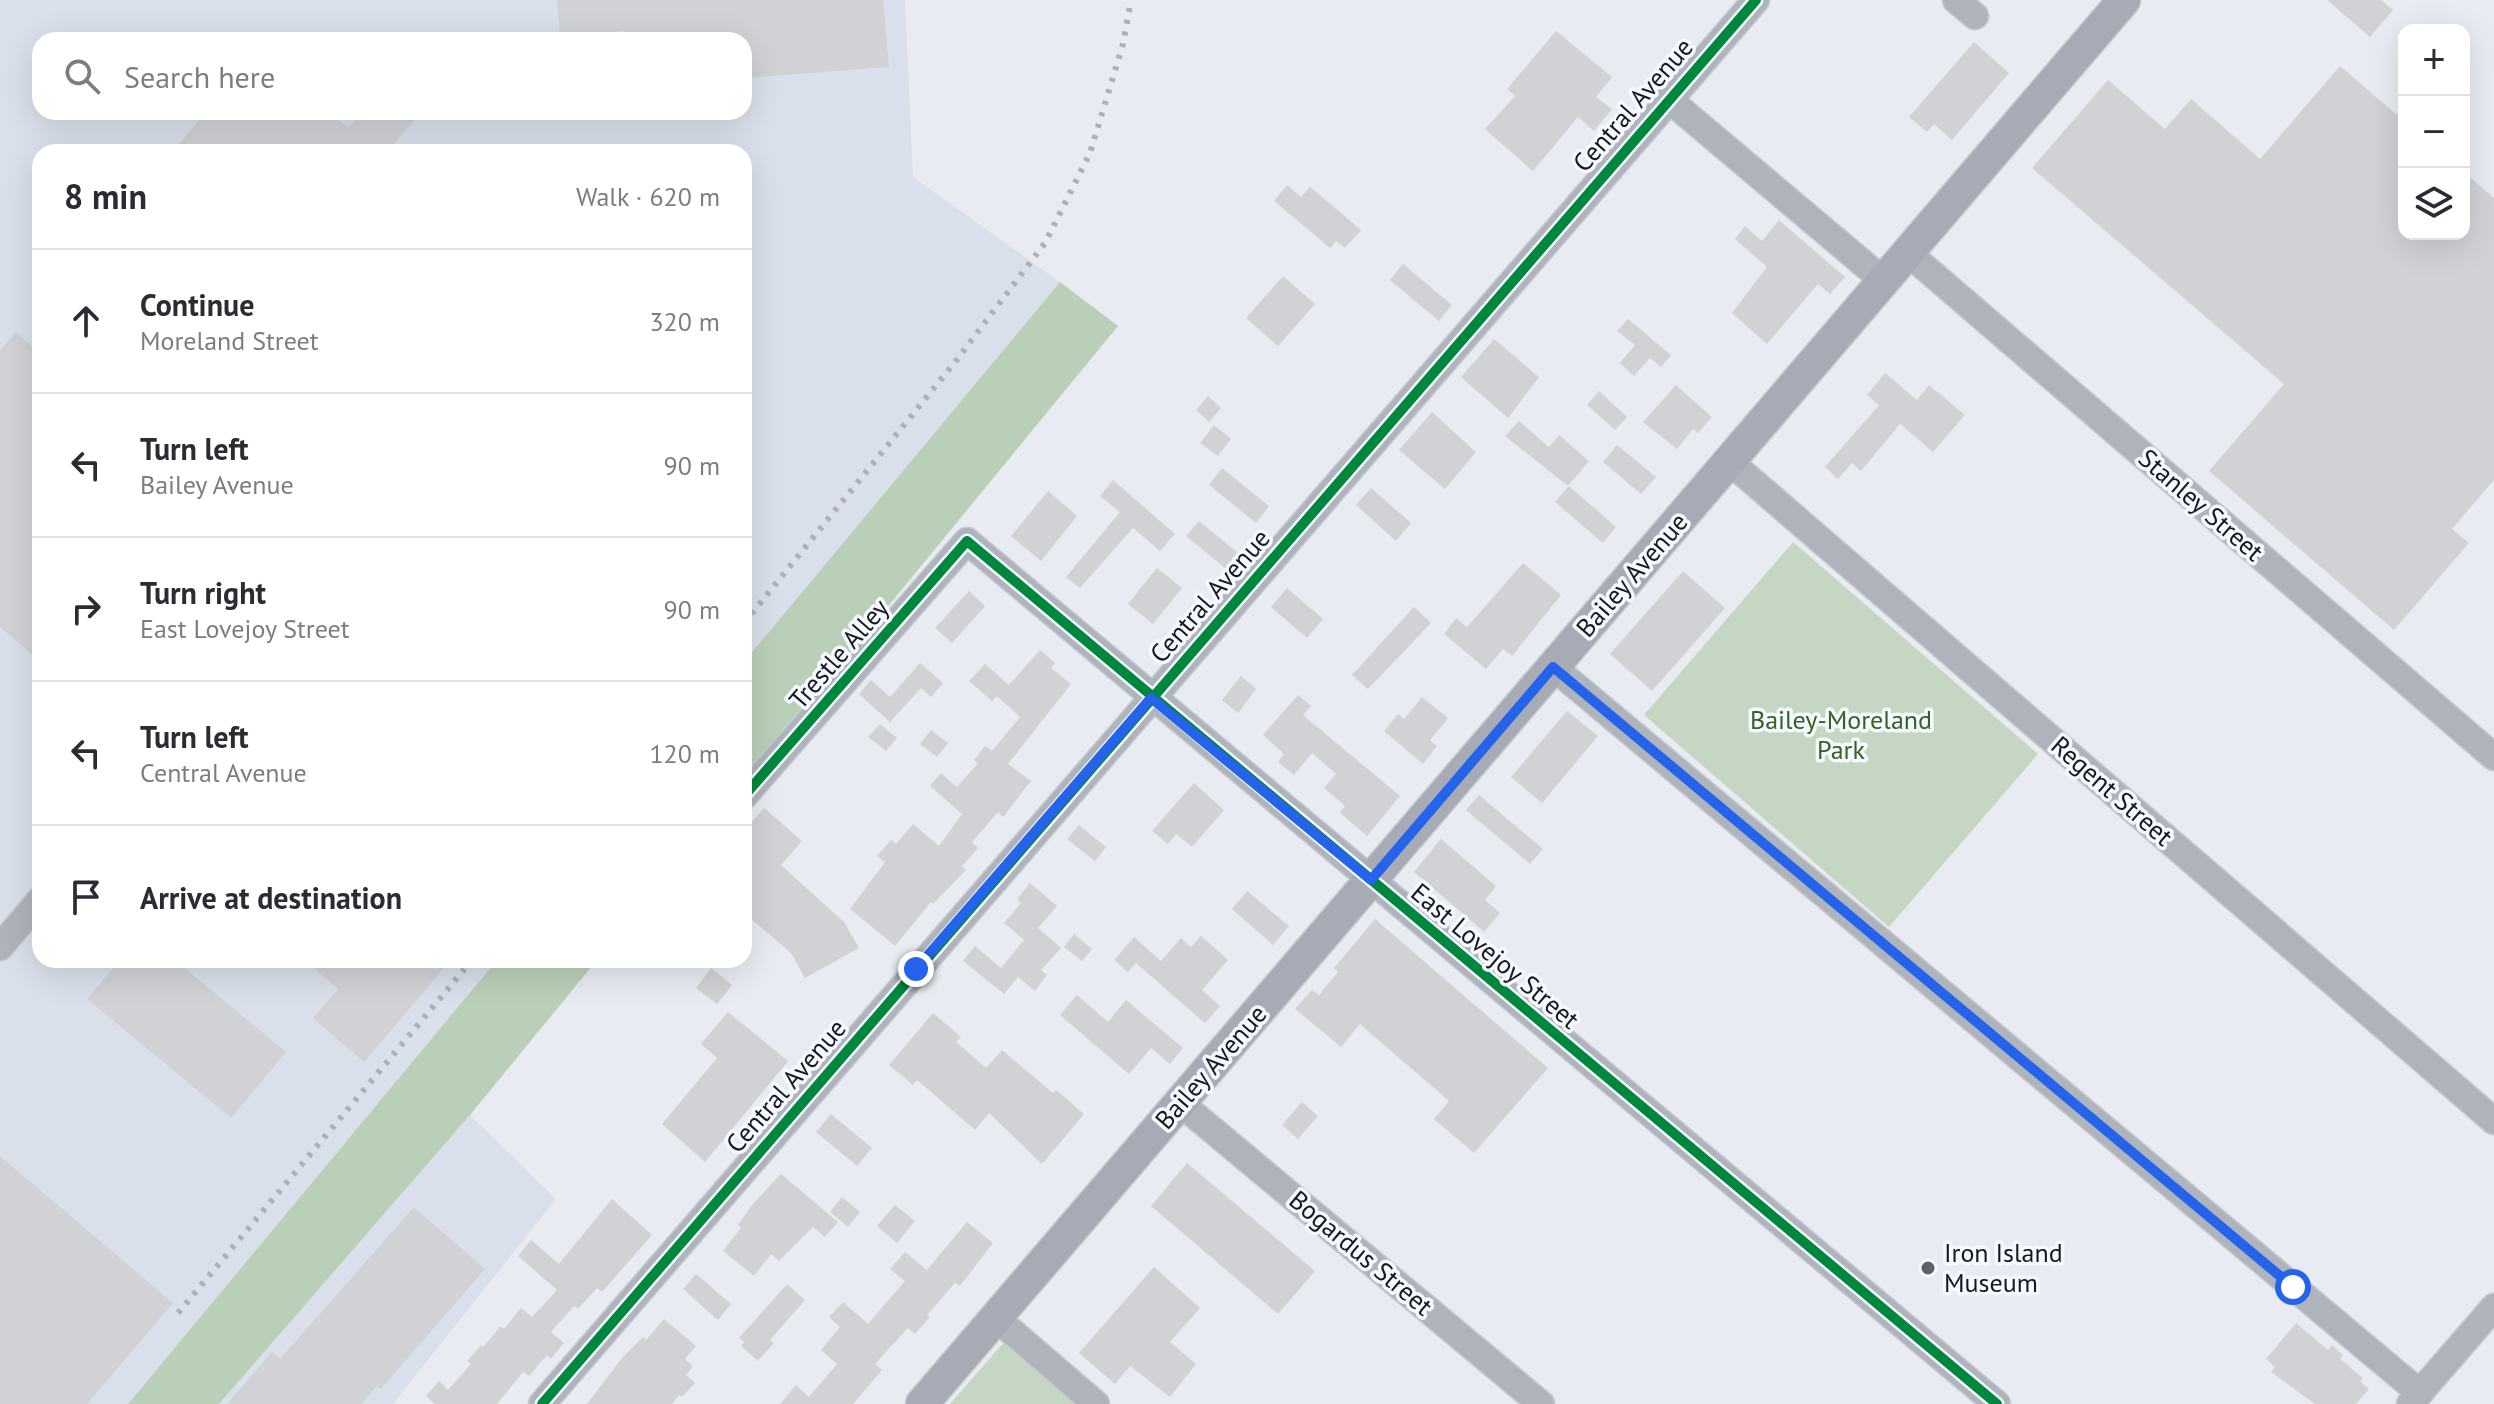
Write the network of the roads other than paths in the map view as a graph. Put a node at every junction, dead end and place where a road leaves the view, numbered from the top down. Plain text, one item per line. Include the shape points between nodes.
1 (1756, 0) edge
2 (2124, 0) edge
3 (1667, 98) junction
4 (1908, 253) junction
5 (1884, 281) junction
6 (1729, 461) junction
7 (967, 541) joint
8 (1553, 667) junction
9 (1151, 698) junction
10 (2494, 757) edge
11 (752, 787) edge
12 (1371, 880) junction
13 (32, 909) edge
14 (0, 947) edge
15 (1180, 1103) junction
16 (2494, 1121) edge
17 (2494, 1307) edge
18 (996, 1318) junction
19 (2415, 1398) edge
20 (542, 1404) edge
21 (922, 1404) edge
22 (1096, 1404) edge
23 (1541, 1404) edge
24 (1997, 1404) edge

1 - 3 street, Central Avenue
2 - 4 main road, Bailey Avenue
3 - 5 street
3 - 9 street, Central Avenue
4 - 5 main road, Bailey Avenue
4 - 10 street, Stanley Street
5 - 6 main road, Bailey Avenue
6 - 8 main road, Bailey Avenue
6 - 16 street, Regent Street
7 - 9 street, East Lovejoy Street
7 - 11 street, Trestle Alley
8 - 12 main road, Bailey Avenue
8 - 19 street
9 - 12 street, East Lovejoy Street
9 - 20 street, Central Avenue
12 - 15 main road, Bailey Avenue
12 - 24 street, East Lovejoy Street
13 - 14 street
15 - 18 main road, Bailey Avenue
15 - 23 street, Bogardus Street
17 - 19 street
18 - 21 main road, Bailey Avenue
18 - 22 street

